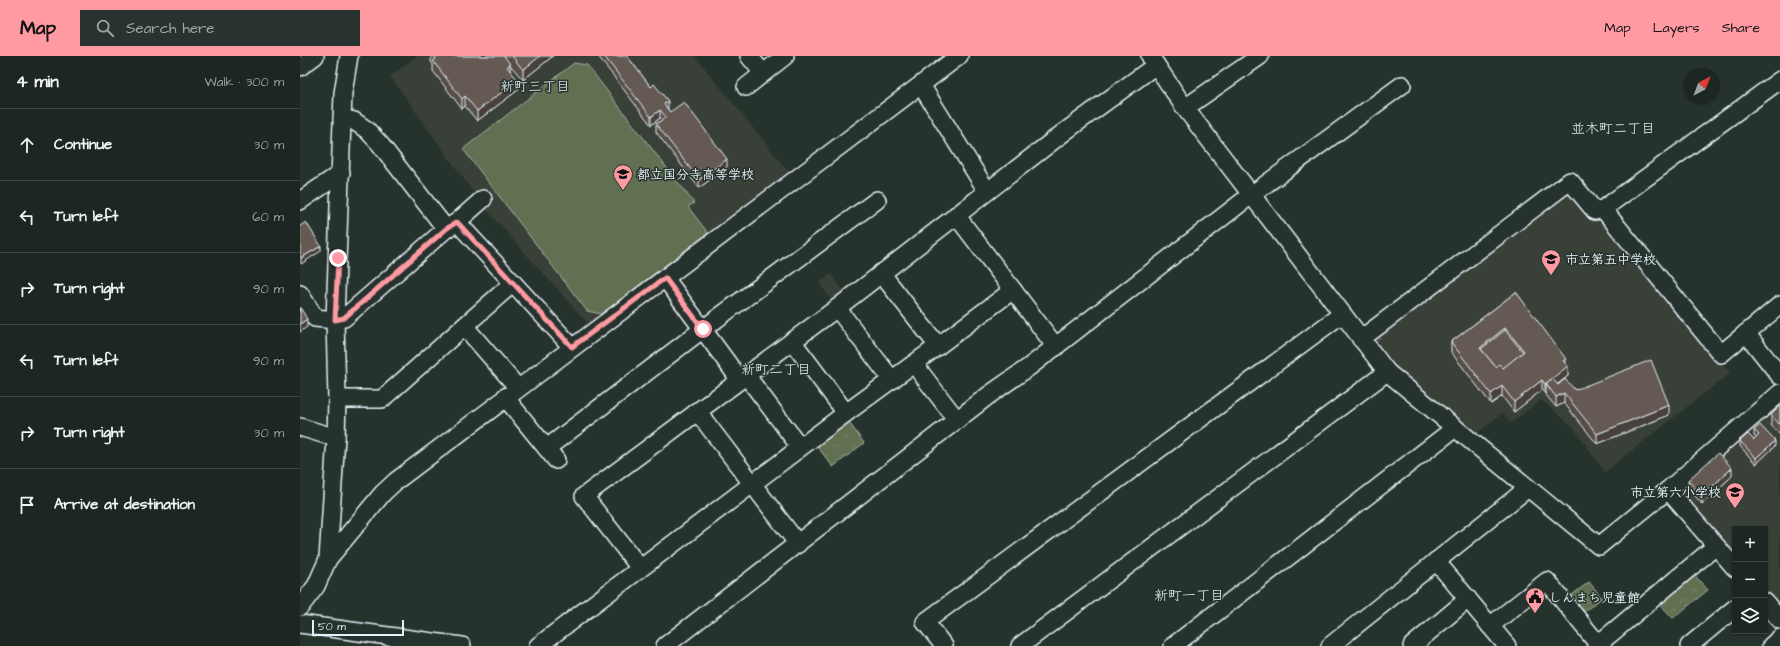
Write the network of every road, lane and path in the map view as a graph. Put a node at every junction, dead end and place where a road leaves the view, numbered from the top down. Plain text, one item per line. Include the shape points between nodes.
1 (315, 56) edge
2 (349, 56) edge
3 (749, 56) edge
4 (785, 56) edge
5 (960, 56) edge
6 (1260, 56) edge
7 (1153, 61) edge
8 (300, 67) edge
9 (763, 74) junction
10 (1780, 80) edge
11 (921, 85) junction
12 (1402, 85) dead end
13 (746, 87) dead end
14 (1185, 108) junction
15 (342, 118) junction
16 (341, 173) junction
17 (987, 191) junction
18 (1251, 195) junction
19 (483, 199) dead end
20 (300, 200) edge
21 (877, 200) dead end
22 (1603, 209) junction
23 (956, 215) junction
24 (452, 226) junction
25 (881, 273) junction
26 (665, 278) junction
27 (513, 284) junction
28 (1013, 290) junction
29 (300, 294) edge
30 (1780, 305) edge
31 (837, 308) junction
32 (1342, 314) junction
33 (335, 320) junction
34 (464, 327) junction
35 (703, 329) junction
36 (1746, 333) junction
37 (1361, 339) junction
38 (792, 341) junction
39 (938, 346) junction
40 (572, 347) junction
41 (1056, 347) junction
42 (914, 364) junction
43 (1387, 372) junction
44 (1780, 376) edge
45 (743, 377) junction
46 (892, 380) junction
47 (1780, 392) edge
48 (512, 393) junction
49 (337, 399) junction
50 (697, 411) junction
51 (846, 413) junction
52 (957, 420) junction
53 (300, 426) edge
54 (1455, 428) junction
55 (336, 438) junction
56 (800, 447) junction
57 (752, 484) junction
58 (1528, 488) junction
59 (1668, 490) junction
60 (798, 544) junction
61 (1716, 546) junction
62 (328, 559) junction
63 (1436, 561) junction
64 (1732, 565) edge
65 (640, 568) junction
66 (1468, 599) junction
67 (1768, 606) edge
68 (300, 607) edge
69 (1732, 611) edge
70 (1780, 620) edge
71 (300, 624) edge
72 (1490, 626) junction
73 (1780, 638) edge
74 (437, 644) edge
75 (1597, 645) edge
76 (462, 646) edge
77 (538, 646) edge
78 (665, 646) edge
79 (944, 646) edge
80 (1020, 646) edge
81 (1173, 646) edge
82 (1330, 646) edge
83 (1412, 646) edge
84 (1507, 646) edge
85 (1690, 646) edge
86 (1771, 646) edge

1 - 8 street
2 - 15 street
3 - 9 street
4 - 9 street
5 - 11 street
6 - 14 street
7 - 14 street
7 - 17 street via 1104,102
9 - 13 street
10 - 22 street
11 - 17 street
11 - 26 street
12 - 18 street
14 - 18 street
15 - 16 street
15 - 24 street via 354,120 367,130
16 - 20 street
16 - 33 street
17 - 23 street
18 - 32 street
18 - 41 street
19 - 24 street
21 - 35 street
22 - 36 street via 1721,354
22 - 37 street via 1595,211 1570,182
23 - 25 street
23 - 28 street
24 - 27 street
24 - 33 street via 344,318
25 - 31 street
25 - 39 street
26 - 35 street
26 - 40 street
27 - 34 street
27 - 40 street
28 - 39 street
28 - 41 street
29 - 33 street via 315,318
30 - 36 street
31 - 38 street
31 - 46 street
32 - 37 street
32 - 79 street via 925,622
33 - 49 street
34 - 48 street
34 - 49 street via 382,399
35 - 45 street
35 - 48 street via 551,454
36 - 44 street
37 - 43 street
38 - 45 street
38 - 51 street
39 - 42 street
40 - 48 street
41 - 52 street
42 - 46 street
42 - 52 street
43 - 54 street
43 - 80 street
45 - 50 street
45 - 56 street
46 - 51 street
47 - 59 street
48 - 62 street via 396,481
49 - 55 street
50 - 57 street
50 - 65 street via 584,496
51 - 56 street
52 - 60 street
53 - 55 street
54 - 58 street
54 - 81 street
55 - 62 street
56 - 57 street
57 - 60 street
57 - 65 street
58 - 59 street via 1598,546
58 - 63 street
59 - 61 street
60 - 78 street
61 - 64 street
61 - 75 street
62 - 68 street via 316,586
63 - 66 street
63 - 82 street
65 - 77 street
66 - 72 street
66 - 83 street
67 - 70 street
69 - 85 street
71 - 74 street
72 - 75 street via 1547,580
72 - 84 street
73 - 86 street
74 - 76 street

